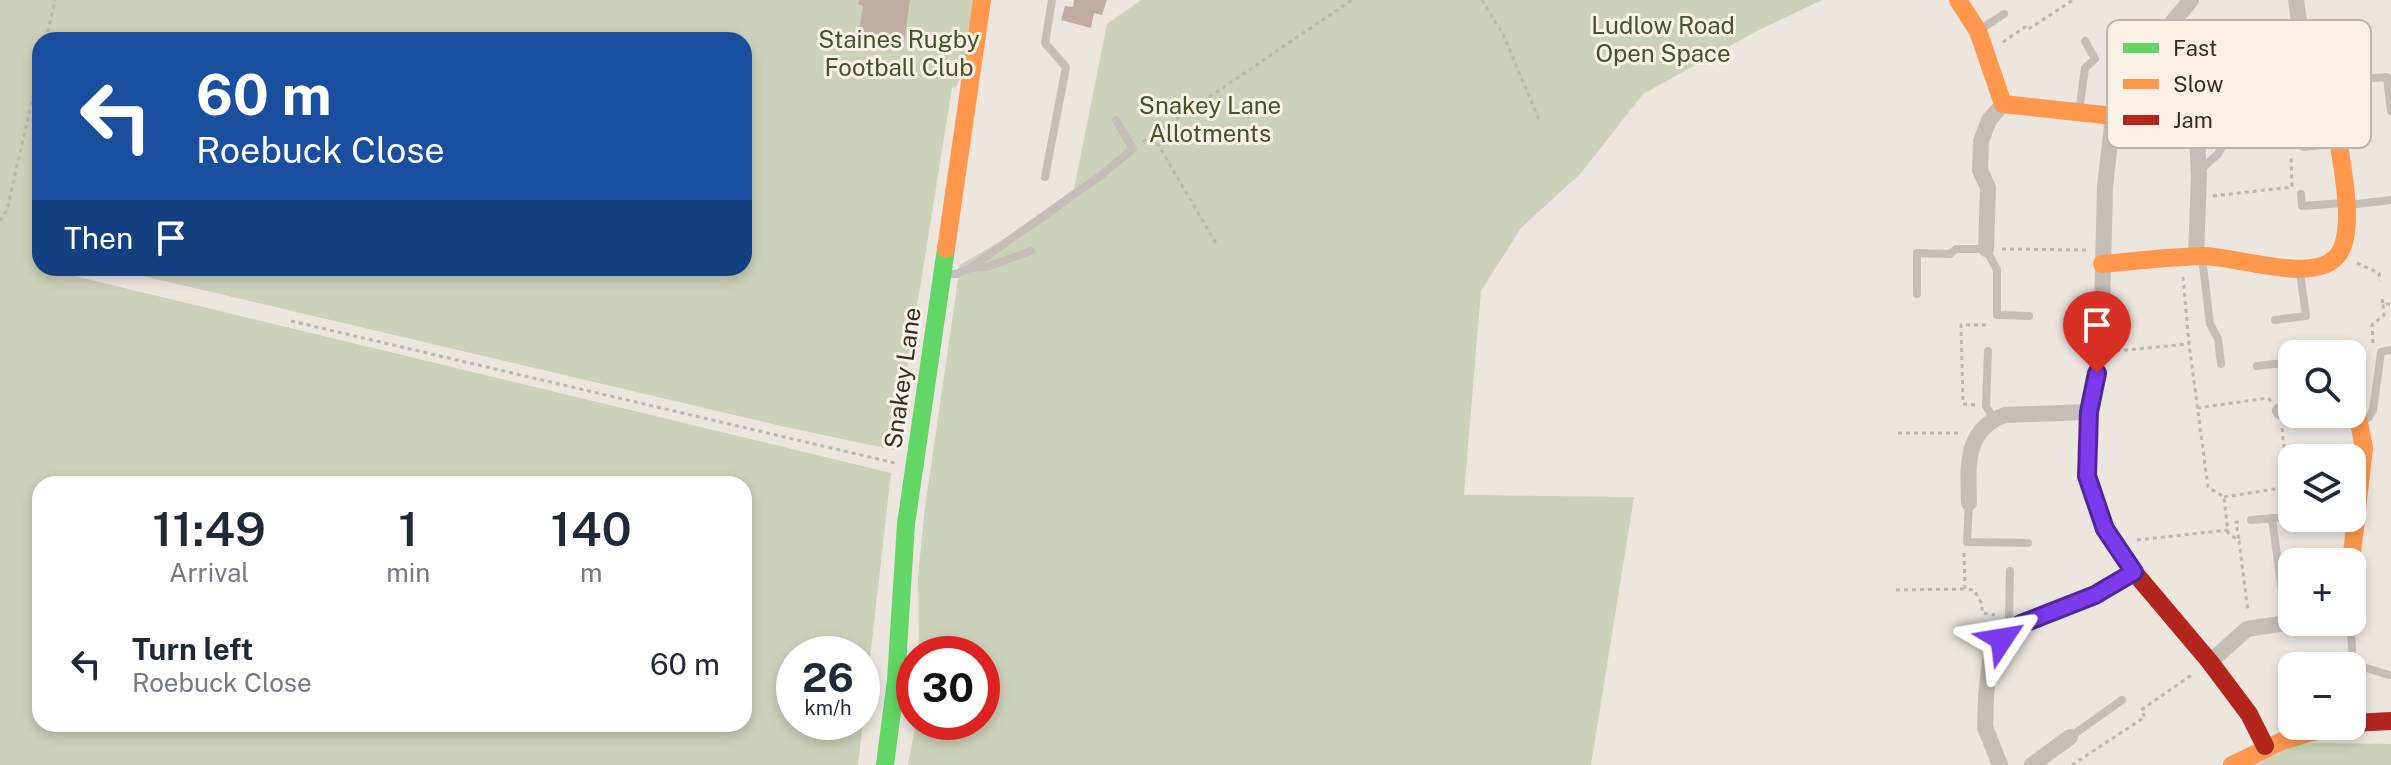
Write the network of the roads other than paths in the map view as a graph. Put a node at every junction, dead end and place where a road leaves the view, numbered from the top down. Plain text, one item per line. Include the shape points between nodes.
1 (982, 0) edge
2 (1052, 0) edge
3 (1958, 0) edge
4 (2191, 0) edge
5 (2296, 0) edge
6 (2004, 14) dead end
7 (2174, 20) edge
8 (2299, 20) edge
9 (1978, 31) junction
10 (2085, 41) dead end
11 (2371, 77) edge
12 (2003, 104) junction
13 (2391, 111) edge
14 (2079, 112) junction
15 (2107, 115) edge
16 (1116, 120) dead end
17 (2109, 148) edge
18 (2198, 148) edge
19 (2221, 148) edge
20 (2339, 148) edge
21 (2199, 171) junction
22 (1045, 177) dead end
23 (2301, 194) dead end
24 (2391, 200) edge
25 (2345, 204) junction
26 (1986, 249) junction
27 (1031, 251) dead end
28 (2103, 257) junction
29 (2193, 257) junction
30 (2299, 267) junction
31 (970, 268) junction
32 (942, 274) junction
33 (1917, 294) dead end
34 (2029, 316) dead end
35 (2275, 320) dead end
36 (2391, 350) edge
37 (1988, 351) dead end
38 (2101, 352) road end
39 (2278, 363) edge
40 (2221, 364) dead end
41 (2257, 366) dead end
42 (2097, 373) dead end
43 (1990, 412) junction
44 (2089, 412) junction
45 (2366, 417) edge
46 (2359, 428) edge
47 (1969, 503) joint
48 (2272, 518) junction
49 (2278, 518) edge
50 (2251, 520) dead end
51 (2028, 543) dead end
52 (2353, 548) edge
53 (2278, 562) edge
54 (2010, 571) dead end
55 (2134, 572) junction
56 (2013, 622) junction
57 (2278, 623) edge
58 (2351, 636) edge
59 (2210, 662) junction
60 (2389, 675) dead end
61 (2122, 700) dead end
62 (2391, 721) edge
63 (2366, 722) edge
64 (2070, 737) joint
65 (2281, 740) edge
66 (2265, 746) junction
67 (885, 765) edge
68 (2000, 765) edge
69 (2032, 765) edge
70 (2232, 765) edge

1 - 32 street, Snakey Lane
2 - 22 lane via 1045,43 1066,67
3 - 9 street
4 - 7 street
5 - 8 street
6 - 9 lane
9 - 12 street
10 - 14 lane via 2095,59 2085,68
11 - 13 lane via 2387,77
12 - 14 street
12 - 26 street via 1981,141 1980,170 1988,188
14 - 15 street
16 - 31 lane via 1133,149
17 - 28 street
18 - 21 street
19 - 21 lane
20 - 25 street
21 - 29 street
23 - 25 lane via 2302,206
24 - 25 lane
25 - 30 street via 2348,234 2339,255 2320,266
26 - 33 lane via 1917,253
26 - 34 lane via 1997,270 1997,315
27 - 31 lane
28 - 29 street
28 - 38 street
29 - 30 street
29 - 40 lane
30 - 35 lane via 2306,316
31 - 32 lane
32 - 67 street, Snakey Lane via 906,524
36 - 45 lane via 2381,352 2373,410
37 - 43 lane
39 - 41 lane
42 - 44 street
43 - 44 street
43 - 47 street via 1968,459
44 - 55 street via 2087,476 2105,529
46 - 52 street via 2364,448
47 - 51 lane via 1967,542
48 - 49 lane
48 - 50 lane
48 - 53 lane
54 - 56 lane
55 - 56 street via 2095,595
55 - 59 street
56 - 68 street via 1990,661 1986,696 1985,727
57 - 59 street via 2247,629
58 - 60 lane via 2353,664
59 - 66 street via 2249,714
61 - 64 lane
62 - 63 street
64 - 69 street
65 - 66 street
66 - 70 street

